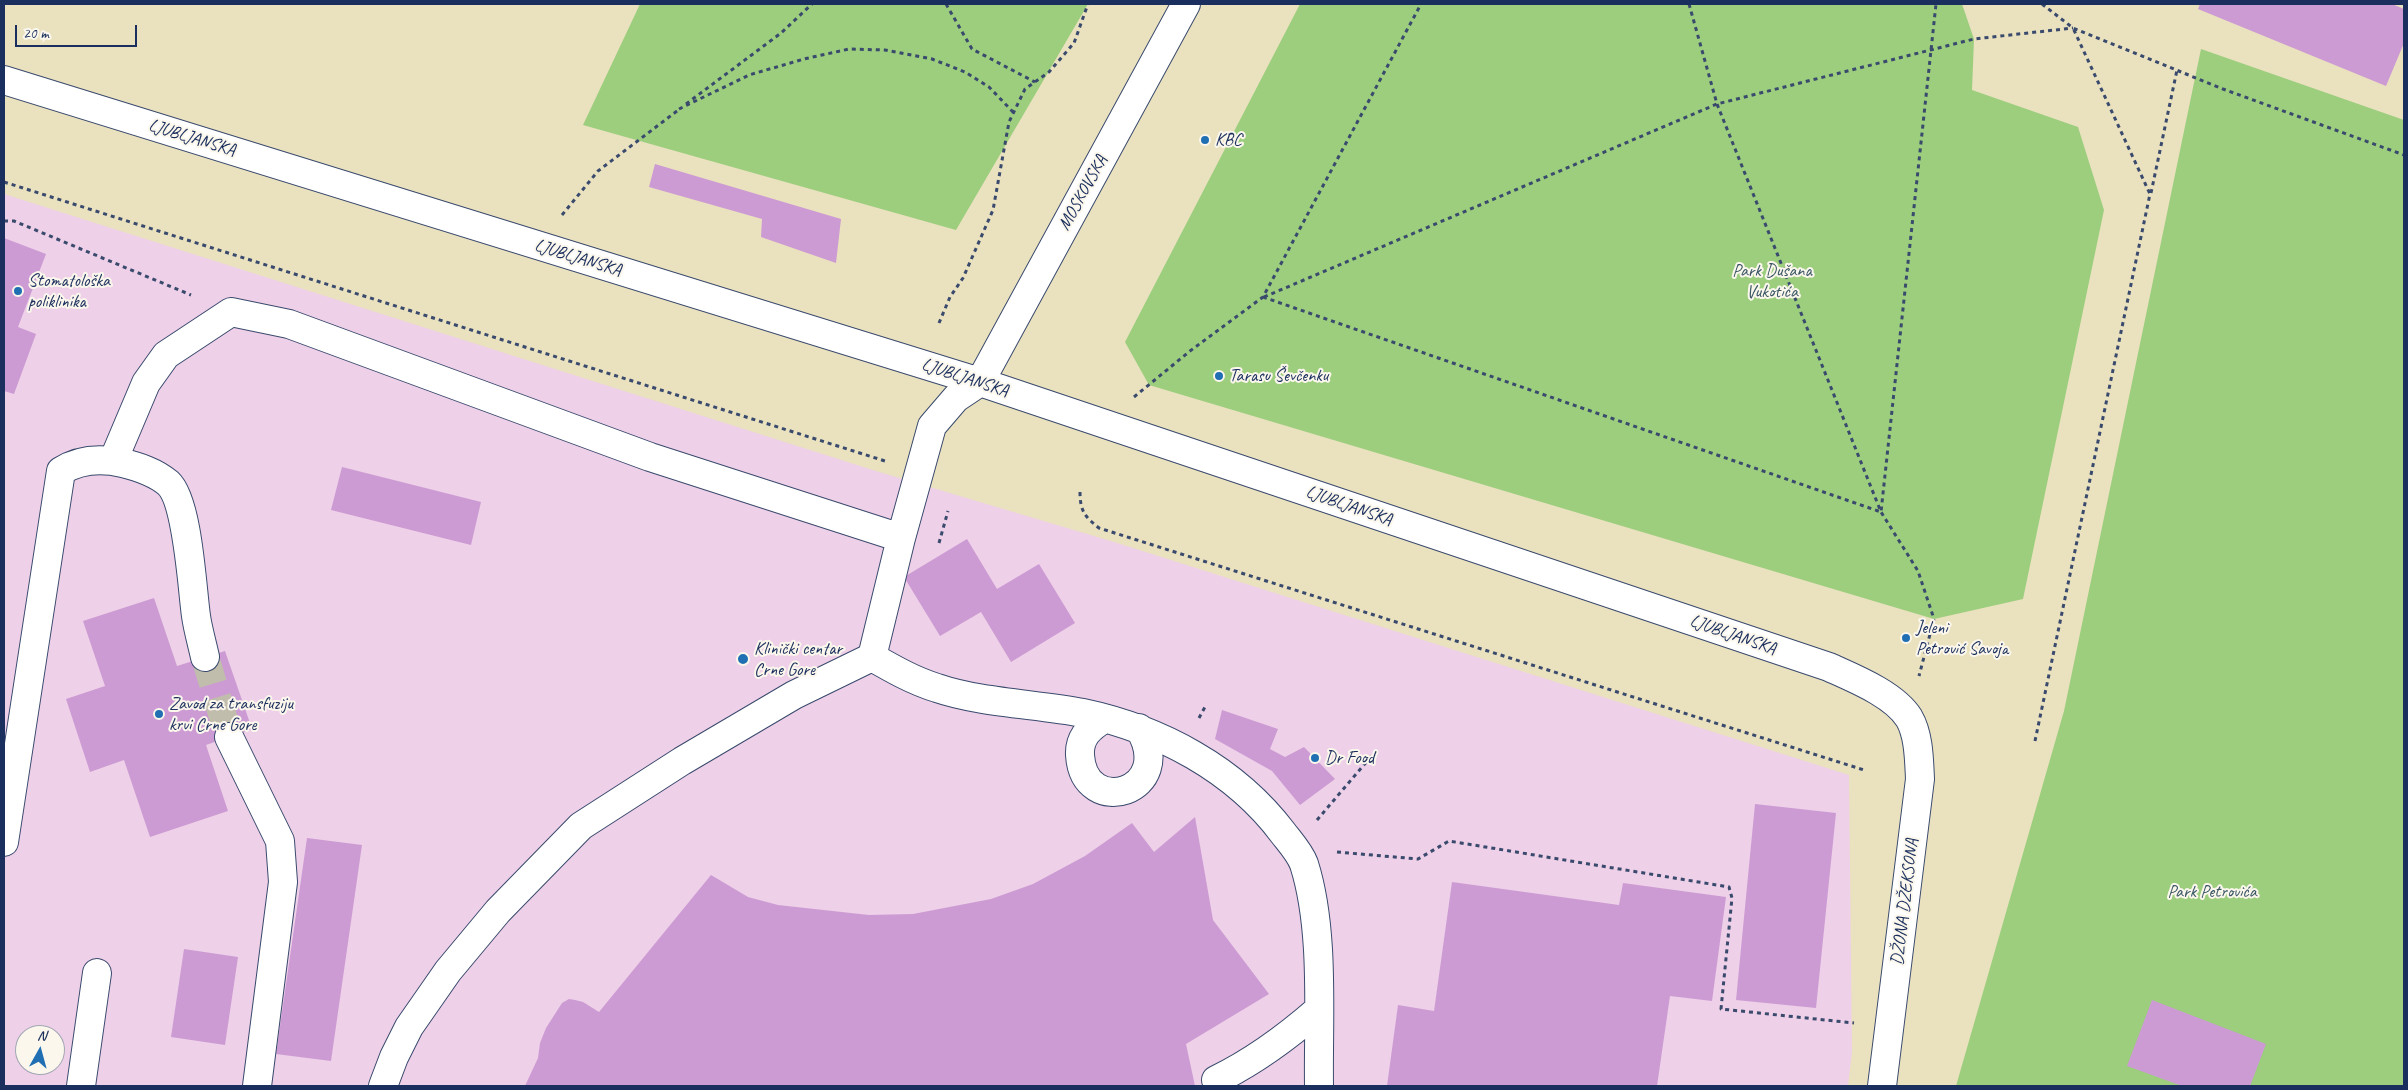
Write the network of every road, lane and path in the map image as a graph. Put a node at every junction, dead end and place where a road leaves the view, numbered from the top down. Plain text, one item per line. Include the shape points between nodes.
1 (812, 4) edge
2 (946, 4) edge
3 (1088, 4) edge
4 (1186, 4) edge
5 (1421, 4) edge
6 (1689, 4) edge
7 (1936, 4) edge
8 (2042, 4) edge
9 (2073, 28) junction
10 (1933, 51) junction
11 (2177, 70) junction
12 (4, 80) edge
13 (1035, 82) junction
14 (1717, 104) junction
15 (679, 109) junction
16 (1014, 113) junction
17 (2404, 155) edge
18 (4, 182) edge
19 (2150, 194) junction
20 (561, 216) dead end
21 (4, 221) edge
22 (1263, 297) junction
23 (231, 312) junction
24 (939, 322) dead end
25 (980, 382) junction
26 (1102, 423) junction
27 (113, 461) junction
28 (888, 462) dead end
29 (1080, 492) dead end
30 (1881, 512) junction
31 (900, 538) junction
32 (205, 657) tunnel mouth
33 (872, 657) junction
34 (1909, 718) junction
35 (1104, 719) junction
36 (1139, 728) junction
37 (229, 737) tunnel mouth
38 (2035, 741) dead end
39 (1374, 752) dead end
40 (1864, 770) dead end
41 (4, 842) edge
42 (1294, 848) junction
43 (97, 973) dead end
44 (1318, 1010) junction
45 (1890, 1028) junction
46 (1216, 1080) dead end
47 (80, 1086) edge
48 (256, 1086) edge
49 (383, 1086) edge
50 (1319, 1086) edge
51 (1882, 1086) edge

1 - 15 path via 780,33
2 - 13 path via 972,49
3 - 13 path via 1074,43 1049,72
4 - 25 street, MOSKOVSKA
5 - 22 path
6 - 14 path
7 - 10 path
8 - 9 path
9 - 10 path via 1974,39
9 - 11 path
9 - 19 path
10 - 14 path
10 - 30 path
11 - 17 path
11 - 19 path
12 - 25 street, LJUBLJANSKA
13 - 16 path via 1025,89
14 - 22 path
14 - 30 path
15 - 16 path via 758,72 849,49 886,50 932,59 965,72 989,87
15 - 20 path via 598,171
16 - 24 path via 992,210 964,278 950,296
18 - 28 path
19 - 38 path
21 - 23 path via 14,221
22 - 26 path
22 - 30 path
23 - 27 street via 166,355 146,383
23 - 31 street via 289,324 650,457
25 - 26 street, LJUBLJANSKA
25 - 31 street via 956,398 932,426
26 - 34 street, LJUBLJANSKA via 1829,667 1887,697
27 - 32 street via 143,469 169,484 176,498 182,512 196,618
27 - 41 street via 86,460 61,471
29 - 40 path via 1080,506 1085,517 1099,528
30 - 34 path via 1918,571 1934,619
31 - 33 street
33 - 35 street via 938,689
33 - 49 street via 794,695 581,826 498,911 448,971 409,1027
34 - 45 street, DŽONA DŽEKSONA via 1917,745 1920,779
35 - 36 street
35 - 36 street via 1086,732 1080,754 1087,778 1106,792 1127,790 1141,781 1147,772 1150,754
36 - 42 street via 1205,762 1246,793 1271,816
37 - 48 street via 280,841 283,882
39 - 42 path
42 - 44 street via 1303,862 1313,897
42 - 45 path via 1418,859 1449,840 1729,887 1732,898 1721,1009
43 - 47 street
44 - 46 street via 1257,1059
44 - 50 street
45 - 51 street, DŽONA DŽEKSONA

